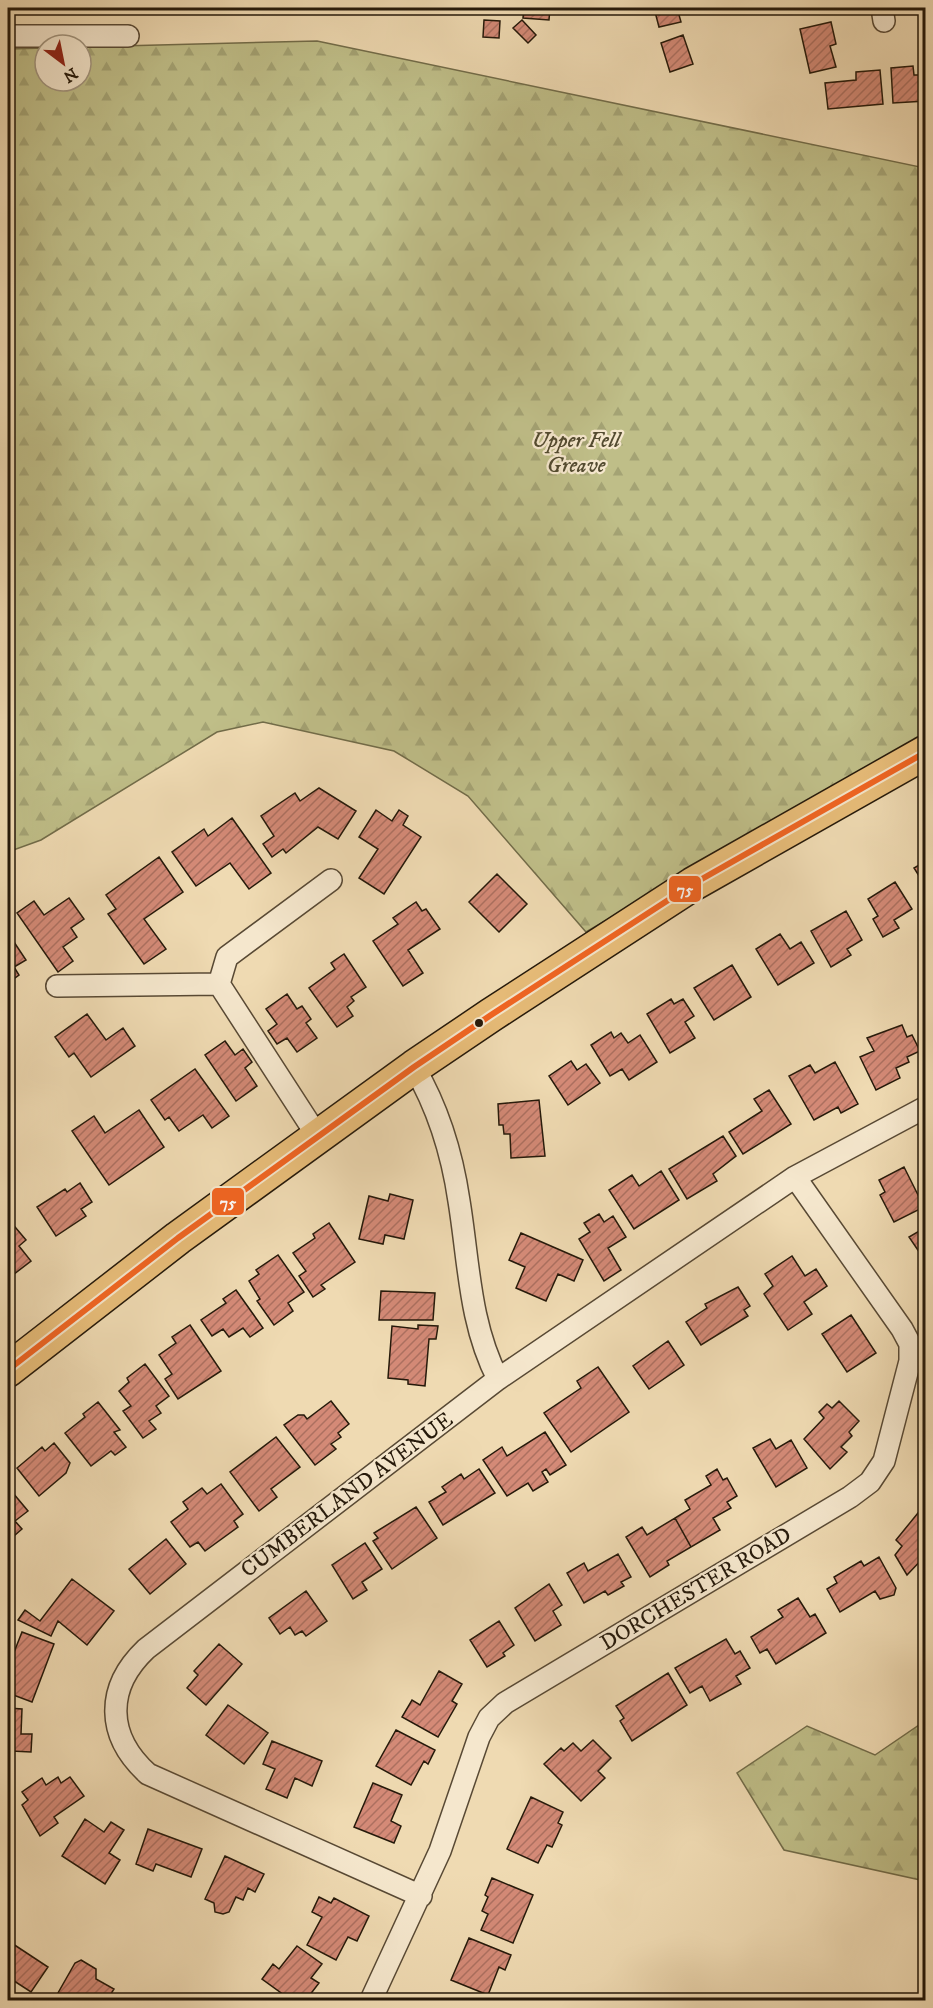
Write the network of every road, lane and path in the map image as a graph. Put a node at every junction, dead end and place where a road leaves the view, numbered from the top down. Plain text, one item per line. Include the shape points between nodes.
1 (8, 36) edge
2 (128, 36) dead end
3 (924, 755) edge
4 (331, 880) dead end
5 (219, 984) junction
6 (57, 986) dead end
7 (414, 1067) junction
8 (926, 1107) edge
9 (318, 1137) junction
10 (795, 1177) junction
11 (8, 1370) edge
12 (498, 1379) junction
13 (421, 1896) junction
14 (371, 2001) edge

1 - 2 street
3 - 7 main road via 693,884
4 - 5 street via 227,957
5 - 6 street
5 - 9 street
7 - 9 main road
7 - 12 street via 447,1145 459,1199 475,1322
8 - 10 street, CUMBERLAND AVENUE
9 - 11 main road via 178,1238
10 - 12 street, CUMBERLAND AVENUE
10 - 13 street, DORCHESTER ROAD via 910,1344 910,1361 884,1461 870,1482 850,1497 505,1703 489,1718
12 - 13 street, CUMBERLAND AVENUE via 146,1648 125,1673 116,1703 123,1743 135,1763 148,1774
13 - 14 street, DORCHESTER ROAD

